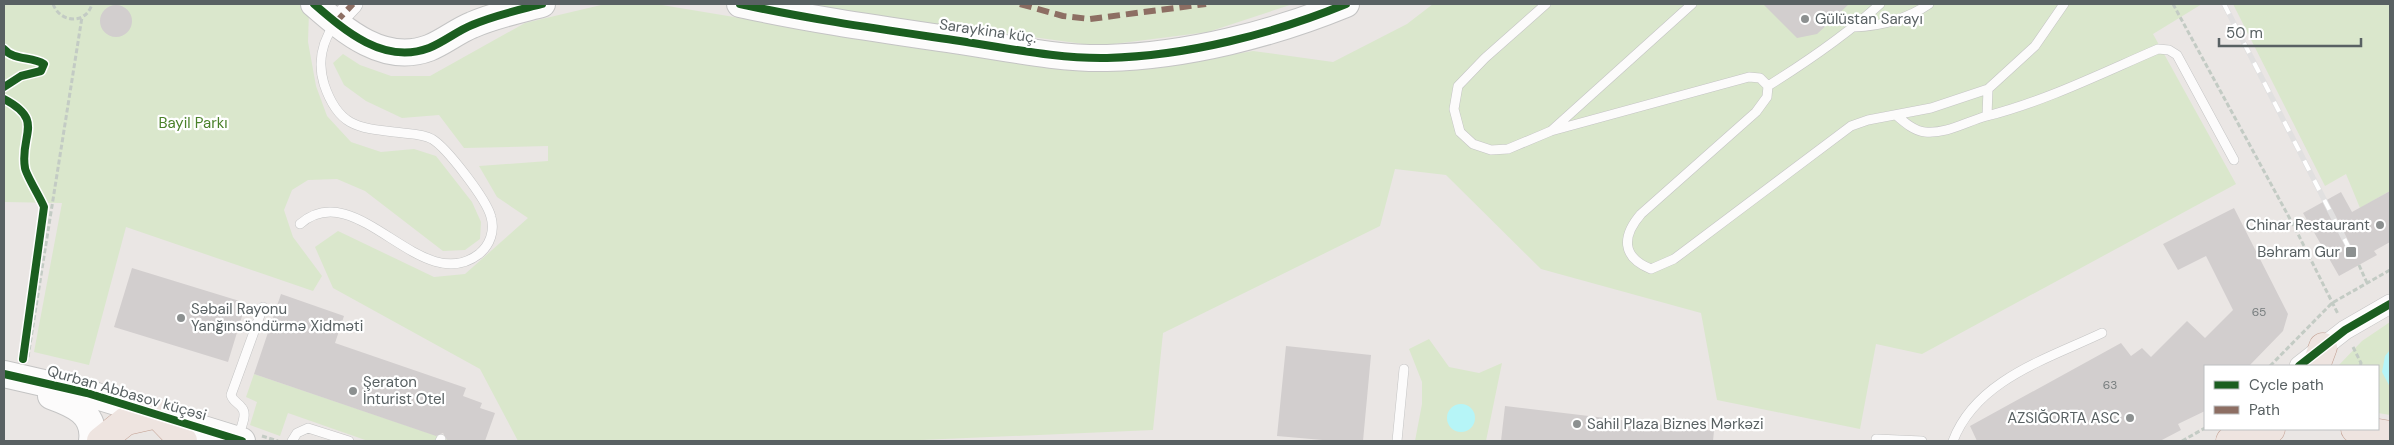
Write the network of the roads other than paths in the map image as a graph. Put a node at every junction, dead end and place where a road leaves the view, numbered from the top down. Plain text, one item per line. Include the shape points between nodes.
1 (314, 4) edge
2 (353, 4) edge
3 (542, 4) edge
4 (740, 4) edge
5 (1346, 4) edge
6 (1546, 4) edge
7 (1692, 4) edge
8 (1880, 4) edge
9 (1929, 4) edge
10 (2064, 4) edge
11 (335, 23) junction
12 (1854, 28) junction
13 (1768, 86) junction
14 (1988, 89) junction
15 (1896, 116) junction
16 (1987, 116) junction
17 (1551, 131) junction
18 (2234, 160) dead end
19 (300, 224) dead end
20 (2390, 304) edge
21 (263, 307) dead end
22 (2102, 333) dead end
23 (2320, 357) edge
24 (18, 364) edge
25 (2301, 365) edge
26 (1404, 369) dead end
27 (4, 379) edge
28 (157, 414) junction
29 (2228, 430) edge
30 (2268, 430) edge
31 (2361, 430) edge
32 (2390, 435) edge
33 (1876, 439) dead end
34 (240, 440) edge
35 (92, 441) edge
36 (101, 441) edge
37 (183, 441) edge
38 (292, 441) edge
39 (349, 441) edge
40 (1397, 441) edge
41 (1922, 441) edge
42 (1953, 441) edge
43 (2215, 441) edge
44 (2230, 441) edge

1 - 11 street
2 - 11 street
3 - 11 street via 471,25 415,52 386,51 355,37
4 - 5 street, Saraykina küç. via 832,22 1085,57 1131,56 1211,46
6 - 17 lane via 1458,86 1454,109 1460,132 1473,144 1492,150 1508,149
7 - 17 lane
8 - 12 lane
9 - 12 lane via 1877,26
10 - 14 lane via 2035,46
11 - 19 lane via 324,40 320,61 333,106 350,124 363,129 419,134 448,152 486,206 493,231 490,242 480,253 451,266 422,257 377,228 332,212 311,214
12 - 13 lane
13 - 15 lane via 1767,97 1756,112 1630,226 1627,242 1631,256 1642,265 1651,269 1674,258 1851,126
13 - 17 lane via 1760,78 1748,77
14 - 15 lane
14 - 16 lane
15 - 16 lane via 1925,132 1946,131
16 - 18 lane via 2024,106 2158,49 2169,50 2177,55
20 - 23 street via 2345,330
21 - 34 lane via 231,395 242,408 244,416
22 - 42 lane via 1991,389 1960,424
23 - 25 street
24 - 28 street, Qurban Abbasov küçəsi via 57,385
26 - 40 lane
27 - 35 street via 83,411 92,426
28 - 34 street, Qurban Abbasov küçəsi
28 - 36 highway via 126,421
28 - 37 highway
29 - 43 street
30 - 44 highway
31 - 32 highway
33 - 41 lane
38 - 39 lane via 297,433 308,428

